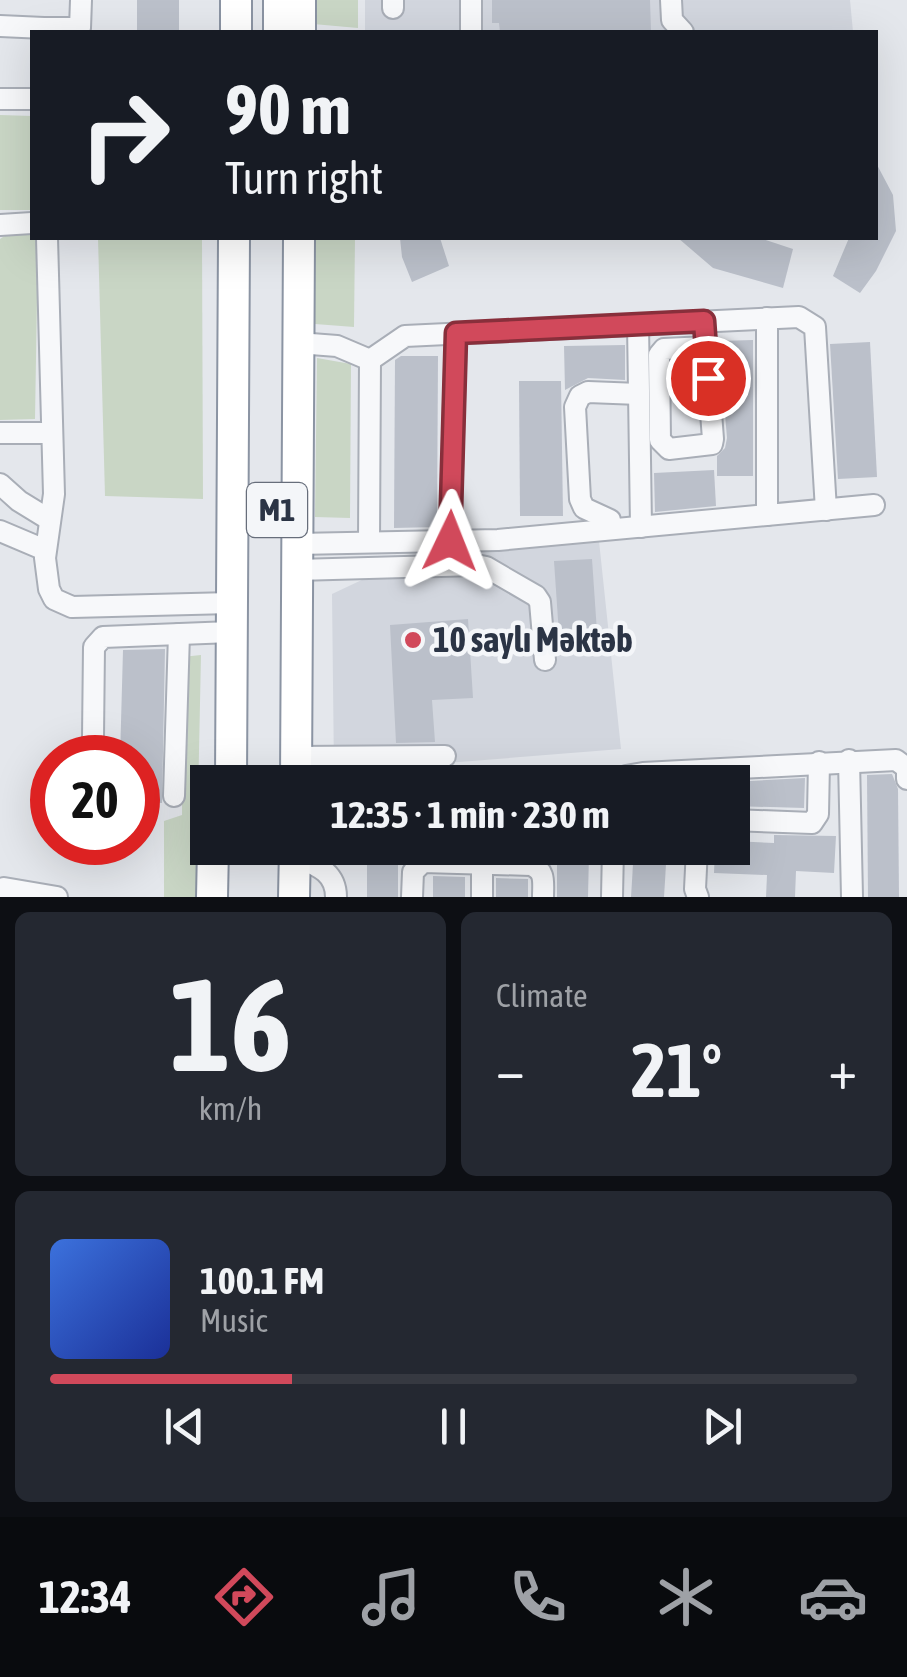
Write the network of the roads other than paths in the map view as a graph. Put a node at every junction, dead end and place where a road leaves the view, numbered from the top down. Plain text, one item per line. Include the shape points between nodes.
1 (81, 0) edge
2 (236, 0) edge
3 (279, 0) edge
4 (300, 0) edge
5 (471, 0) edge
6 (671, 0) edge
7 (0, 26) edge
8 (44, 30) edge
9 (80, 30) edge
10 (236, 30) edge
11 (279, 30) edge
12 (300, 30) edge
13 (471, 30) edge
14 (681, 30) edge
15 (0, 99) edge
16 (30, 99) edge
17 (30, 223) edge
18 (0, 225) edge
19 (47, 240) edge
20 (234, 240) edge
21 (278, 240) edge
22 (299, 240) edge
23 (767, 318) junction
24 (704, 321) junction
25 (638, 324) junction
26 (456, 333) junction
27 (298, 343) junction
28 (706, 347) junction
29 (370, 360) junction
30 (639, 394) junction
31 (0, 433) edge
32 (51, 433) junction
33 (0, 484) edge
34 (874, 505) dead end
35 (826, 510) junction
36 (767, 515) junction
37 (50, 520) junction
38 (641, 527) junction
39 (0, 530) edge
40 (612, 530) junction
41 (450, 541) junction
42 (369, 542) junction
43 (45, 550) junction
44 (297, 557) junction
45 (231, 630) junction
46 (178, 634) junction
47 (545, 660) dead end
48 (93, 735) edge
49 (446, 756) dead end
50 (849, 760) junction
51 (819, 762) junction
52 (218, 765) edge
53 (231, 765) edge
54 (275, 765) edge
55 (296, 765) edge
56 (350, 765) edge
57 (750, 766) edge
58 (907, 779) edge
59 (174, 796) dead end
60 (750, 821) edge
61 (213, 865) edge
62 (232, 865) edge
63 (284, 865) edge
64 (290, 865) edge
65 (316, 865) edge
66 (416, 865) edge
67 (482, 865) edge
68 (531, 865) edge
69 (613, 865) edge
70 (696, 865) edge
71 (4, 888) dead end
72 (56, 897) edge
73 (212, 897) edge
74 (232, 897) edge
75 (274, 897) edge
76 (294, 897) edge
77 (336, 897) edge
78 (412, 897) edge
79 (482, 897) edge
80 (544, 897) edge
81 (612, 897) edge
82 (698, 897) edge
83 (852, 897) edge

1 - 9 lane
2 - 10 highway
3 - 11 highway
4 - 12 highway
5 - 13 lane
6 - 14 lane via 672,20
7 - 8 lane
8 - 9 lane
15 - 16 lane
17 - 18 lane
19 - 32 lane
20 - 45 highway, M1
21 - 54 highway, M1
22 - 27 highway
23 - 24 lane
23 - 35 lane via 799,317 815,327
23 - 36 lane
24 - 25 lane
24 - 28 lane
25 - 26 lane
25 - 30 lane
26 - 29 lane via 405,336
26 - 41 lane
27 - 29 lane via 336,346
27 - 44 highway
28 - 28 lane via 712,444 669,448 660,440 659,355 664,349
29 - 42 lane
30 - 38 lane
30 - 40 lane via 588,392 576,407 580,499 584,508 610,520
31 - 32 lane
32 - 37 lane
33 - 37 lane
34 - 35 lane
35 - 36 lane
36 - 38 lane
37 - 43 lane
38 - 40 lane
39 - 43 lane
40 - 41 lane
41 - 42 lane
42 - 44 lane
43 - 45 lane via 49,589 63,605
44 - 47 lane via 486,567 540,602
44 - 55 highway
45 - 46 lane
45 - 52 highway
45 - 53 highway, M1
46 - 48 lane via 97,640
46 - 59 lane
49 - 56 lane
50 - 51 lane
50 - 58 lane via 896,760
50 - 83 lane
51 - 57 lane
51 - 60 lane via 812,823
61 - 73 highway
62 - 74 highway
63 - 75 highway
64 - 76 highway
65 - 77 lane via 332,877
66 - 78 lane
67 - 79 lane
68 - 80 lane via 543,876
69 - 81 lane
70 - 82 lane
71 - 72 lane

